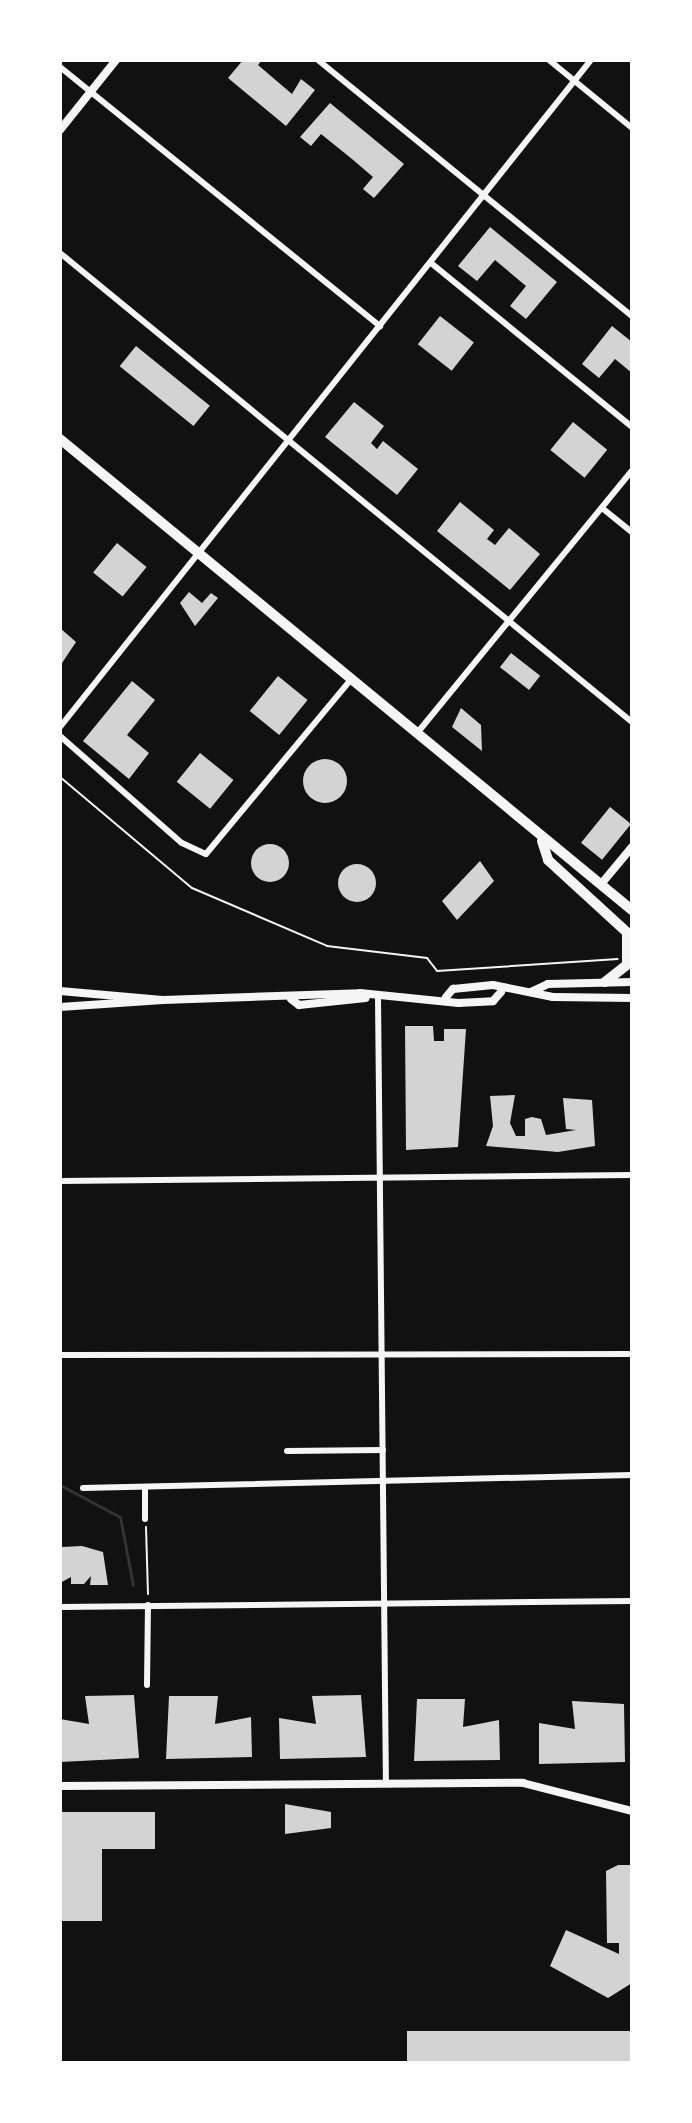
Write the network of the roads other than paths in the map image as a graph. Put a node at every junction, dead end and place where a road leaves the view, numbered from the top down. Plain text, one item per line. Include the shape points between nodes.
1 (116, 60) edge
2 (318, 60) edge
3 (549, 60) edge
4 (591, 60) edge
5 (60, 67) edge
6 (574, 81) junction
7 (91, 92) junction
8 (632, 128) edge
9 (60, 130) edge
10 (485, 196) junction
11 (60, 253) edge
12 (431, 263) junction
13 (632, 316) edge
14 (380, 326) junction
15 (632, 427) edge
16 (60, 439) edge
17 (289, 440) junction
18 (632, 471) edge
19 (602, 508) junction
20 (632, 532) edge
21 (199, 553) junction
22 (508, 620) junction
23 (352, 678) junction
24 (632, 722) edge
25 (60, 727) edge
26 (418, 732) junction
27 (60, 736) edge
28 (542, 841) junction
29 (632, 847) edge
30 (602, 883) junction
31 (632, 910) edge
32 (629, 934) edge
33 (605, 982) junction
34 (632, 982) edge
35 (60, 991) edge
36 (501, 992) junction
37 (531, 992) junction
38 (446, 997) junction
39 (378, 998) junction
40 (632, 998) edge
41 (163, 1000) junction
42 (60, 1007) edge
43 (380, 1175) junction
44 (632, 1175) edge
45 (60, 1181) edge
46 (382, 1354) junction
47 (632, 1354) edge
48 (60, 1355) edge
49 (383, 1450) junction
50 (287, 1451) dead end
51 (632, 1475) edge
52 (384, 1482) junction
53 (83, 1488) dead end
54 (145, 1489) junction
55 (145, 1519) road end
56 (632, 1601) edge
57 (386, 1603) junction
58 (148, 1605) junction
59 (60, 1607) edge
60 (147, 1685) dead end
61 (386, 1784) junction
62 (60, 1786) edge
63 (632, 1811) edge

1 - 7 street
2 - 10 street
3 - 6 street
4 - 6 street
5 - 7 street
6 - 8 street
6 - 10 street
7 - 9 street
7 - 14 street
10 - 12 street
10 - 13 street
11 - 17 street
12 - 14 street
12 - 15 street
14 - 17 street
16 - 21 main road
17 - 21 street
17 - 22 street
18 - 19 street
19 - 20 street
19 - 22 street
21 - 23 main road
21 - 25 street
22 - 24 street
22 - 26 street
23 - 26 main road
23 - 27 street via 203,855
26 - 28 main road
28 - 30 main road via 556,844
28 - 32 main road via 548,860
29 - 30 street
30 - 31 main road
32 - 33 main road via 627,965
33 - 34 street
33 - 37 street via 548,984
35 - 41 street
36 - 37 street
36 - 38 street via 467,988
36 - 38 street via 493,1001
37 - 40 street
38 - 39 street
39 - 41 street
39 - 43 street
41 - 42 street
43 - 44 street
43 - 45 street
43 - 46 street
46 - 47 street
46 - 48 street
46 - 49 street
49 - 50 street
49 - 52 street
51 - 52 street
52 - 54 street
52 - 57 street
53 - 54 street
54 - 55 street
56 - 57 street
57 - 58 street
57 - 61 street
58 - 59 street
58 - 60 street
61 - 62 street
61 - 63 street via 523,1783

